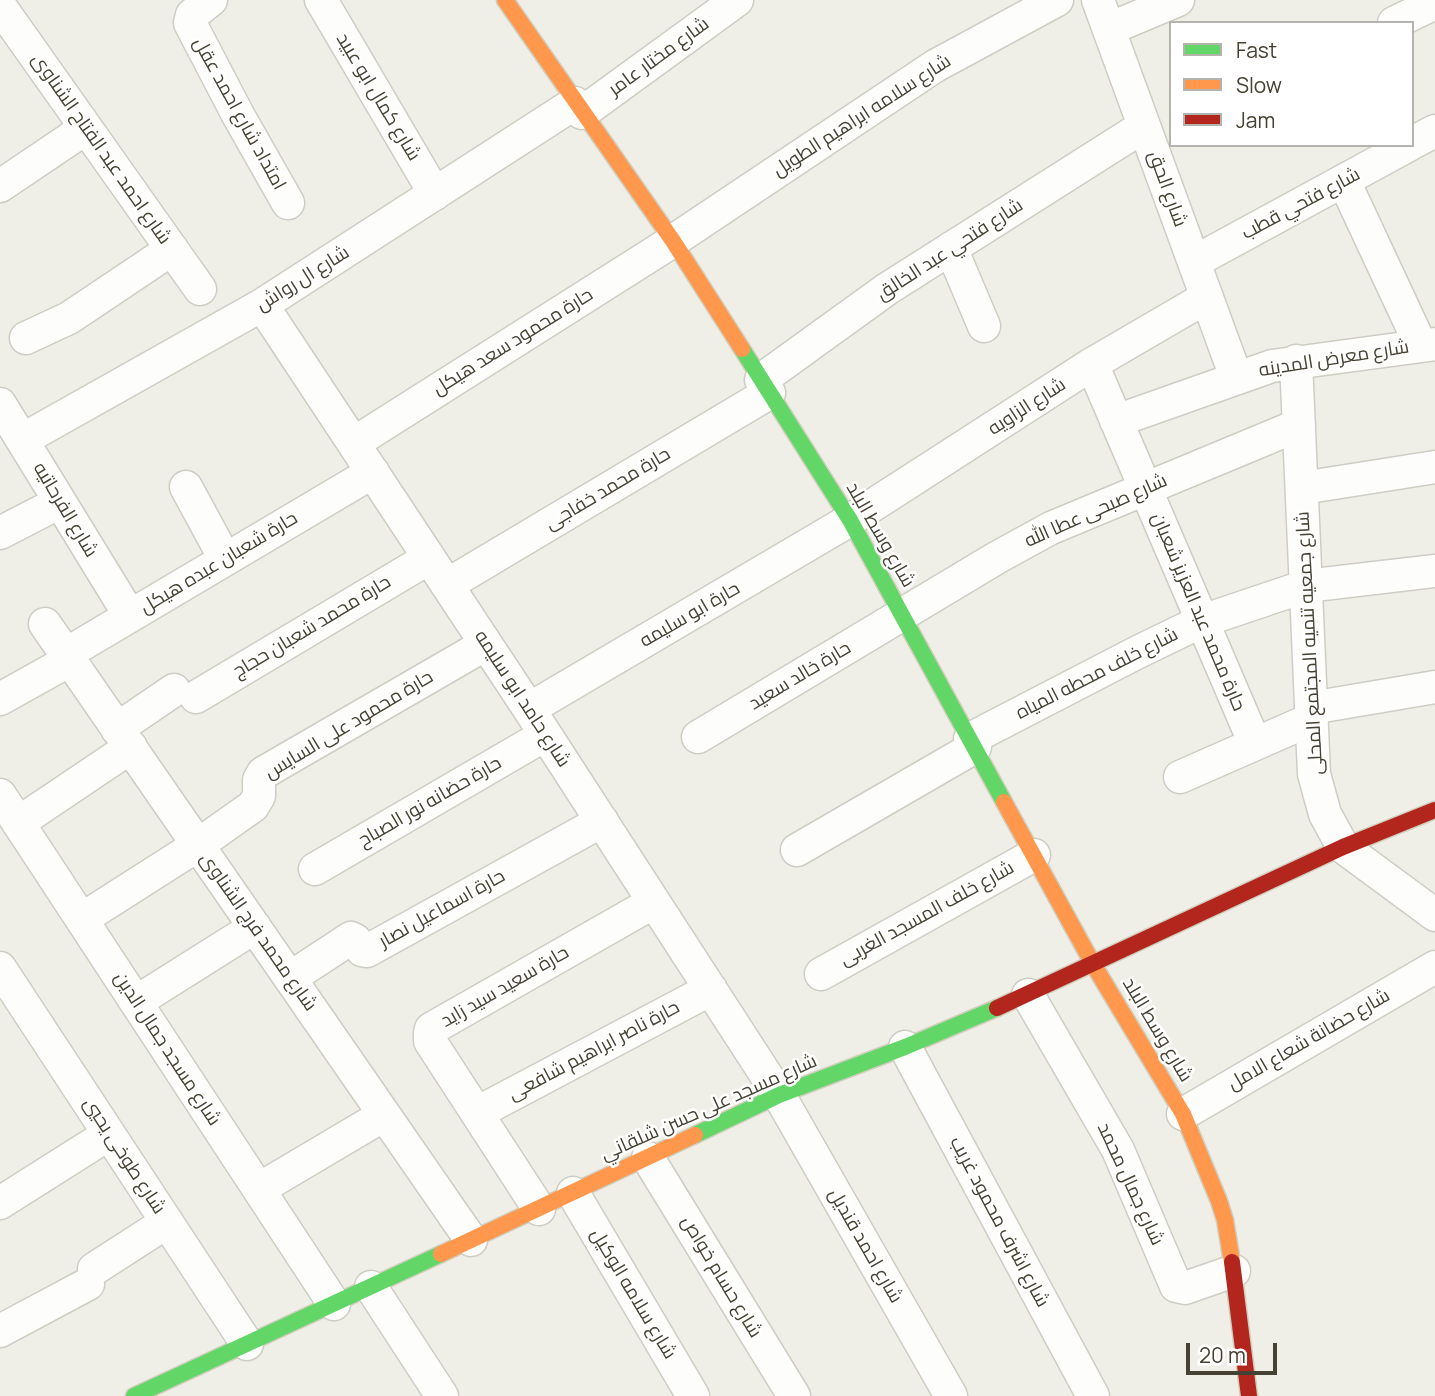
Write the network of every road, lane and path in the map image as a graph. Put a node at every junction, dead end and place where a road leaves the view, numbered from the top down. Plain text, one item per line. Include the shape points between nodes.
1 (211, 0) edge
2 (321, 0) edge
3 (505, 0) edge
4 (737, 0) edge
5 (1057, 0) edge
6 (1098, 0) edge
7 (1178, 0) edge
8 (1435, 3) edge
9 (2, 9) dead end
10 (1398, 21) edge
11 (1109, 29) junction
12 (578, 108) junction
13 (86, 128) junction
14 (1435, 131) edge
15 (1155, 134) edge
16 (1414, 142) edge
17 (1405, 147) edge
18 (1344, 181) junction
19 (0, 186) edge
20 (435, 194) junction
21 (288, 203) dead end
22 (673, 241) junction
23 (172, 248) junction
24 (951, 248) junction
25 (1194, 262) junction
26 (200, 289) dead end
27 (1207, 297) junction
28 (262, 305) junction
29 (984, 326) dead end
30 (26, 338) dead end
31 (1428, 345) edge
32 (1296, 361) junction
33 (1092, 364) junction
34 (1236, 377) junction
35 (765, 387) junction
36 (0, 404) edge
37 (1116, 421) junction
38 (1299, 425) junction
39 (22, 440) junction
40 (354, 443) junction
41 (1435, 467) edge
42 (373, 472) junction
43 (186, 487) dead end
44 (1145, 488) junction
45 (1302, 488) junction
46 (60, 502) junction
47 (850, 520) junction
48 (0, 533) edge
49 (429, 558) junction
50 (225, 559) junction
51 (1435, 571) edge
52 (447, 585) junction
53 (1306, 586) junction
54 (130, 616) junction
55 (902, 616) junction
56 (1202, 621) junction
57 (45, 624) dead end
58 (486, 644) junction
59 (68, 657) junction
60 (1435, 687) edge
61 (0, 699) edge
62 (529, 709) junction
63 (1311, 714) junction
64 (545, 736) junction
65 (698, 737) dead end
66 (124, 738) junction
67 (972, 743) junction
68 (1255, 744) junction
69 (1180, 776) dead end
70 (0, 795) edge
71 (1435, 810) edge
72 (602, 821) junction
73 (18, 822) junction
74 (198, 845) junction
75 (1343, 847) junction
76 (797, 850) dead end
77 (1034, 855) junction
78 (315, 869) dead end
79 (654, 902) junction
80 (1435, 915) edge
81 (82, 919) junction
82 (255, 928) junction
83 (1093, 964) junction
84 (1435, 967) edge
85 (0, 968) edge
86 (821, 974) dead end
87 (290, 978) junction
88 (710, 989) junction
89 (1027, 995) junction
90 (136, 1002) junction
91 (905, 1047) junction
92 (779, 1095) junction
93 (477, 1113) junction
94 (1182, 1114) junction
95 (384, 1115) junction
96 (109, 1134) junction
97 (649, 1158) junction
98 (259, 1189) junction
99 (573, 1193) junction
100 (0, 1203) edge
101 (540, 1209) junction
102 (167, 1222) junction
103 (471, 1240) junction
104 (1234, 1271) junction
105 (371, 1287) junction
106 (334, 1304) junction
107 (0, 1331) edge
108 (247, 1344) junction
109 (134, 1396) edge
110 (442, 1396) edge
111 (693, 1396) edge
112 (794, 1396) edge
113 (951, 1396) edge
114 (1093, 1396) edge
115 (1250, 1396) edge

1 - 21 street, امتداد شارع احمد عقل via 192,15 191,25
2 - 20 street, شارع كمال ابو عبيد
3 - 12 street, شارع وسط البلد
4 - 12 street, شارع مختار عامر
5 - 22 street, شارع سلامه ابراهيم الطويل via 935,66
6 - 11 street, شارع الحق
7 - 11 street
8 - 10 street
9 - 13 street, شارع احمد عبد الفتاح الشناوى
11 - 15 street, شارع الحق
12 - 20 street, شارع ال رواش
12 - 22 street, شارع وسط البلد
13 - 19 street
13 - 23 street, شارع احمد عبد الفتاح الشناوى
14 - 16 street, شارع فتحي قطب
15 - 24 street, شارع فتحي عبد الخالق
15 - 25 street, شارع الحق
17 - 18 street, شارع فتحي قطب
18 - 25 street, شارع فتحي قطب
18 - 31 street
20 - 28 street, شارع ال رواش
22 - 35 street, شارع وسط البلد
22 - 40 street, حارة محمود سعد هيكل
23 - 26 street, شارع احمد عبد الفتاح الشناوى
23 - 30 street via 69,318
24 - 29 street
24 - 35 street, شارع فتحي عبد الخالق via 887,289
25 - 27 street, شارع الحق
27 - 33 street, شارع الزاويه
27 - 34 street, شارع الحق
28 - 39 street, شارع ال رواش
28 - 40 street, شارع حامد ابو سليمه
31 - 32 street, شارع معرض المدينه
32 - 34 street, شارع معرض المدينه
32 - 38 street, شارع جمعيه تنميه المجتمع المحلى
33 - 37 street, حارة محمد عبد العزيز شعبان
33 - 47 street, شارع الزاويه
34 - 37 street, شارع معرض المدينه
35 - 47 street, شارع وسط البلد
35 - 52 street, حارة محمد خفاجى
36 - 39 street, شارع الفرحاتيه
37 - 44 street, حارة محمد عبد العزيز شعبان
38 - 44 street, شارع صبحى عطا الله
38 - 45 street, شارع جمعيه تنميه المجتمع المحلى
39 - 46 street, شارع الفرحاتيه
40 - 42 street, شارع حامد ابو سليمه
41 - 45 street
42 - 49 street, شارع حامد ابو سليمه
42 - 50 street, حارة شعبان عبده هيكل
43 - 50 street
44 - 55 street, شارع صبحى عطا الله via 1051,528
44 - 56 street, حارة محمد عبد العزيز شعبان
45 - 53 street, شارع جمعيه تنميه المجتمع المحلى
46 - 48 street
46 - 54 street, شارع الفرحاتيه
47 - 55 street, شارع وسط البلد
47 - 62 street, حارة ابو سليمه
49 - 52 street, شارع حامد ابو سليمه
49 - 66 street, حارة محمد شعبان حجاج via 185,694
50 - 54 street, حارة شعبان عبده هيكل
51 - 53 street, شارع خلف محطه المياه
52 - 58 street, شارع حامد ابو سليمه
53 - 56 street, شارع خلف محطه المياه
53 - 63 street, شارع جمعيه تنميه المجتمع المحلى
54 - 59 street, حارة شعبان عبده هيكل
55 - 65 street, حارة خالد سعيد
55 - 67 street, شارع وسط البلد
56 - 67 street, شارع خلف محطه المياه
56 - 68 street, حارة محمد عبد العزيز شعبان
57 - 59 street, شارع محمد فرج الشناوى
58 - 62 street, شارع حامد ابو سليمه
58 - 74 street, حارة محمود على السايس via 263,773 256,803
59 - 61 street, حارة شعبان عبده هيكل
59 - 66 street, شارع محمد فرج الشناوى
60 - 63 street
62 - 64 street, شارع حامد ابو سليمه
63 - 68 street
63 - 75 street, شارع جمعيه تنميه المجتمع المحلى via 1314,774 1325,814
64 - 72 street, شارع حامد ابو سليمه
64 - 78 street, حارة حضانه نور الصباح
66 - 73 street, حارة محمد شعبان حجاج
66 - 74 street, شارع محمد فرج الشناوى
67 - 76 street, شارع خلف محطه المياه
67 - 77 street, شارع وسط البلد
68 - 69 street
70 - 73 street, شارع مسجد جمال الدين
71 - 75 street, شارع مسجد على حسن شلقاني
72 - 79 street, شارع حامد ابو سليمه
72 - 87 street, حارة اسماعيل نصار via 367,951 351,938
73 - 81 street, شارع مسجد جمال الدين
74 - 81 street, حارة محمود على السايس
74 - 82 street, شارع محمد فرج الشناوى
75 - 80 street, شارع جمعيه تنميه المجتمع المحلى
75 - 83 street, شارع مسجد على حسن شلقاني
77 - 83 street, شارع وسط البلد
77 - 86 street, شارع خلف المسجد الغربى
79 - 88 street, شارع حامد ابو سليمه
79 - 93 street, حارة سعيد سيد زايد via 431,1029 430,1041
81 - 90 street, شارع مسجد جمال الدين
82 - 87 street, شارع محمد فرج الشناوى
82 - 90 street
83 - 89 street, شارع مسجد على حسن شلقاني
83 - 94 street, شارع وسط البلد
84 - 94 street, شارع حضانة شعاع الامل
85 - 96 street, شارع طوخى يحيي
87 - 95 street, شارع محمد فرج الشناوى
88 - 92 street, شارع حامد ابو سليمه
88 - 93 street, حارة ناصر ابراهيم شافعى
89 - 91 street, شارع مسجد على حسن شلقاني
89 - 104 street, شارع جمال محمد via 1118,1150 1176,1286 1185,1288
90 - 98 street, شارع مسجد جمال الدين
91 - 92 street, شارع مسجد على حسن شلقاني
91 - 114 street, شارع اشرف محمود غريب
92 - 97 street, شارع مسجد على حسن شلقاني
92 - 113 street, شارع احمد قنديل
93 - 101 street, حارة سعيد سيد زايد
94 - 104 street, شارع وسط البلد via 1219,1201
95 - 98 street
95 - 103 street, شارع محمد فرج الشناوى
96 - 100 street
96 - 102 street, شارع طوخى يحيي
97 - 99 street, شارع مسجد على حسن شلقاني
97 - 112 street, شارع حسام خواص
98 - 106 street, شارع مسجد جمال الدين
99 - 101 street, شارع مسجد على حسن شلقاني
99 - 111 street, شارع سلامه الوكيل
101 - 103 street, شارع مسجد على حسن شلقاني
102 - 107 street via 91,1276
102 - 108 street, شارع طوخى يحيي
103 - 105 street, شارع مسجد على حسن شلقاني
104 - 115 street, شارع وسط البلد
105 - 106 street, شارع مسجد على حسن شلقاني
105 - 110 street
106 - 108 street, شارع مسجد على حسن شلقاني
108 - 109 street, شارع مسجد على حسن شلقاني

